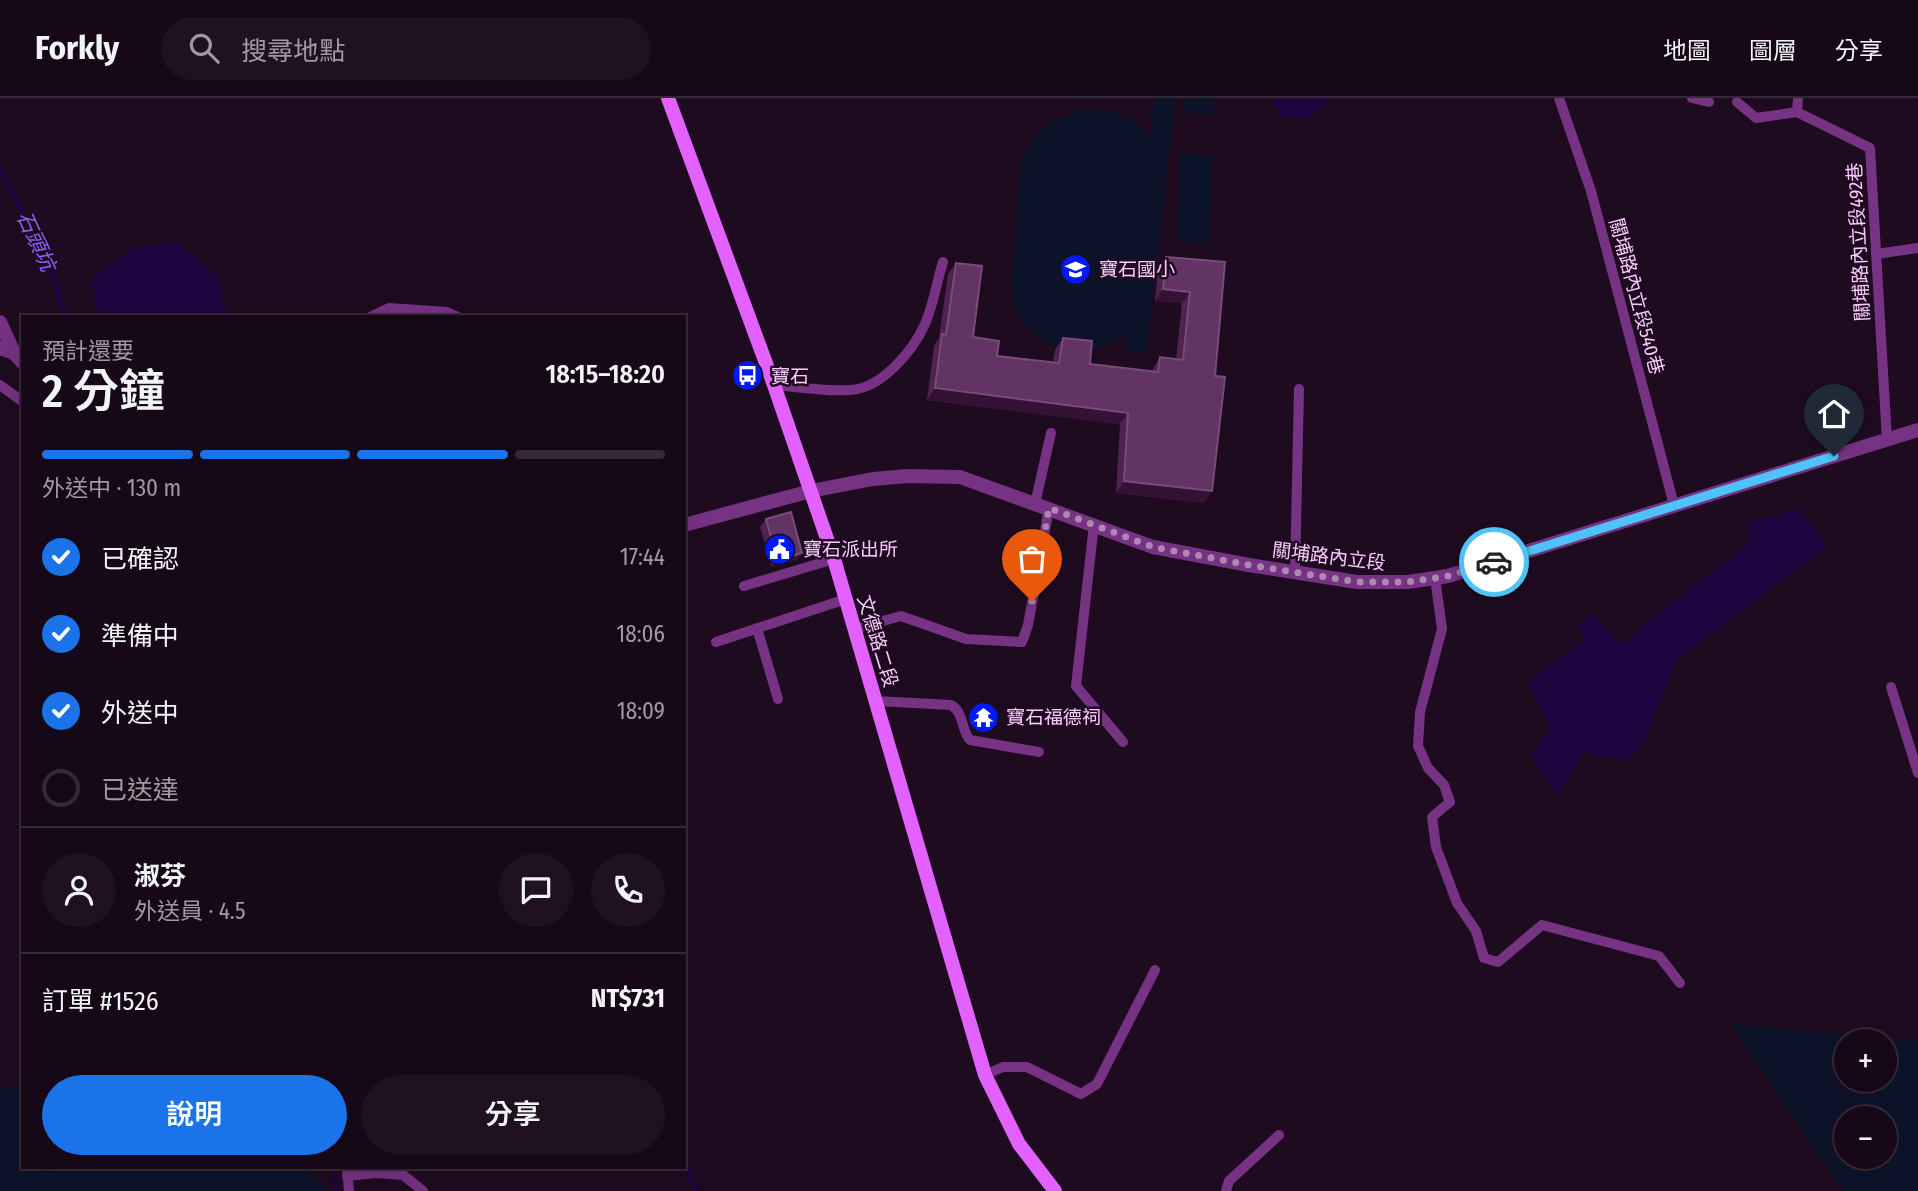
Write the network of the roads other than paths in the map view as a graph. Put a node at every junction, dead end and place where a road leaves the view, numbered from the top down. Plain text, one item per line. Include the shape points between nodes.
1 (668, 98) edge
2 (1559, 98) edge
3 (1692, 98) edge
4 (1798, 98) edge
5 (1709, 102) dead end
6 (1737, 102) dead end
7 (1797, 112) junction
8 (1918, 248) edge
9 (1876, 254) junction
10 (943, 262) dead end
11 (374, 315) edge
12 (454, 315) edge
13 (0, 322) edge
14 (12, 355) edge
15 (0, 385) edge
16 (774, 385) junction
17 (1299, 389) dead end
18 (21, 401) edge
19 (1918, 430) edge
20 (1051, 433) dead end
21 (1887, 440) junction
22 (811, 491) junction
23 (1674, 505) junction
24 (1042, 506) junction
25 (686, 524) edge
26 (1094, 524) junction
27 (834, 558) junction
28 (1295, 572) junction
29 (1436, 578) junction
30 (744, 586) dead end
31 (846, 599) junction
32 (757, 628) junction
33 (854, 629) junction
34 (716, 642) dead end
35 (1891, 687) dead end
36 (778, 699) dead end
37 (876, 701) junction
38 (1123, 742) dead end
39 (1040, 752) dead end
40 (1918, 773) edge
41 (1155, 970) dead end
42 (1679, 983) dead end
43 (985, 1075) junction
44 (1279, 1135) dead end
45 (347, 1172) edge
46 (349, 1191) edge
47 (423, 1191) edge
48 (1055, 1191) edge
49 (1226, 1191) edge

1 - 16 main road, 文德路二段
2 - 23 lane, 關埔路內立段540巷 via 1591,191
3 - 5 lane
4 - 7 lane
6 - 7 lane via 1756,118
7 - 9 lane, 關埔路內立段492巷 via 1870,148
8 - 9 lane
9 - 21 lane, 關埔路內立段492巷
10 - 16 lane via 925,325 897,365 879,380 851,391
11 - 12 lane via 389,308
13 - 14 street
15 - 18 lane
16 - 22 main road, 文德路二段
17 - 28 lane
19 - 21 street, 關埔路內立段
20 - 24 lane
21 - 23 street, 關埔路內立段
22 - 24 street, 關埔路內立段 via 873,479 960,477
22 - 25 street, 關埔路內立段
22 - 27 main road, 文德路二段
23 - 29 street, 關埔路內立段
24 - 26 street, 關埔路內立段
24 - 33 lane via 1022,642 966,639 901,615
26 - 28 street, 關埔路內立段 via 1153,547
26 - 38 lane via 1076,686
27 - 30 lane
27 - 31 main road, 文德路二段
28 - 29 street, 關埔路內立段 via 1357,582
29 - 42 lane via 1442,629 1420,712 1418,746 1450,802 1432,817 1436,847 1457,904 1476,931 1484,957 1498,962 1542,925 1659,956
31 - 32 lane
31 - 33 main road, 文德路二段
32 - 34 lane
32 - 36 lane
33 - 37 main road, 文德路二段
35 - 40 lane
37 - 39 lane via 951,705 970,740
37 - 43 main road, 文德路二段
41 - 43 lane via 1097,1084 1081,1094 1027,1068 1003,1067
43 - 48 main road, 文德路二段 via 1019,1144
44 - 49 lane via 1229,1181
45 - 46 lane
45 - 47 lane via 403,1175

